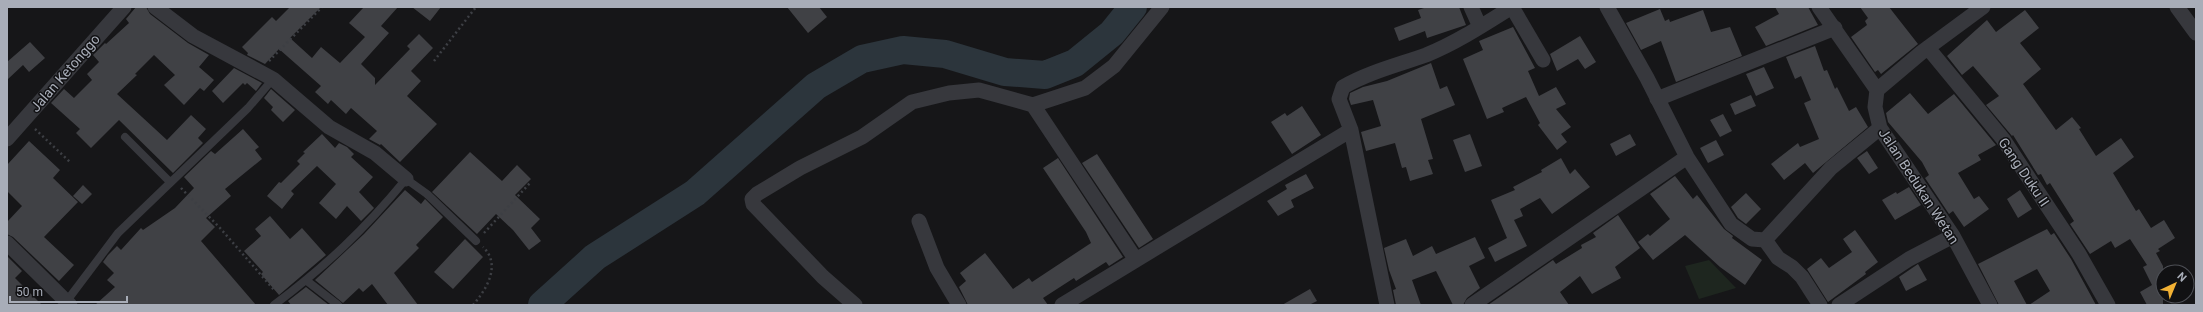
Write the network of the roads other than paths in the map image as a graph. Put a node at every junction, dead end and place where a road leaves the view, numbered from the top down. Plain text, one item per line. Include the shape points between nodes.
1 (124, 7) edge
2 (155, 7) edge
3 (1162, 7) edge
4 (1471, 7) edge
5 (1512, 7) edge
6 (1607, 7) edge
7 (1819, 7) edge
8 (1983, 7) edge
9 (2177, 7) edge
10 (1480, 27) junction
11 (1835, 28) junction
12 (2196, 33) edge
13 (1928, 48) junction
14 (1543, 60) dead end
15 (273, 79) junction
16 (1878, 90) junction
17 (1657, 99) junction
18 (1033, 105) junction
19 (1880, 128) junction
20 (1351, 130) junction
21 (125, 137) dead end
22 (7, 139) edge
23 (1687, 157) junction
24 (406, 179) junction
25 (171, 181) junction
26 (919, 221) dead end
27 (1953, 236) junction
28 (1765, 240) junction
29 (476, 241) road end
30 (7, 243) edge
31 (1136, 260) junction
32 (307, 281) junction
33 (68, 303) edge
34 (274, 305) edge
35 (338, 305) edge
36 (855, 305) edge
37 (959, 305) edge
38 (1062, 305) edge
39 (1387, 305) edge
40 (1472, 305) edge
41 (1820, 305) edge
42 (1839, 305) edge
43 (1990, 305) edge
44 (2108, 305) edge

1 - 22 street, Jalan Ketonggo
2 - 15 street via 193,36
3 - 18 street via 1114,66 1097,79 1085,88
4 - 10 street
5 - 10 street
5 - 14 street
6 - 17 street
7 - 11 street
8 - 13 street
9 - 12 street
10 - 20 street via 1428,54 1359,78 1343,87 1339,99
11 - 16 street
11 - 17 street
13 - 16 street
13 - 44 street, Gang Duku II via 2003,139 2079,254
15 - 24 street via 329,127 375,153
15 - 25 lane via 248,108
16 - 19 street, Jalan Bedukan Wetan via 1875,107
17 - 23 street
18 - 31 street
18 - 36 street via 979,90 949,93 912,102 862,137 800,168 752,199 753,204 823,277
19 - 27 street, Jalan Bedukan Wetan
19 - 28 street via 1830,168
20 - 31 street
20 - 39 street
21 - 25 lane
23 - 28 street via 1731,224 1752,239
23 - 40 street
24 - 29 lane via 427,194
24 - 32 lane via 370,222
25 - 33 lane via 118,233
26 - 37 street via 937,268
27 - 42 street via 1908,259
27 - 43 street, Jalan Bedukan Wetan
28 - 41 street via 1778,258 1802,277
30 - 33 street
31 - 38 street
32 - 34 lane
32 - 35 lane

